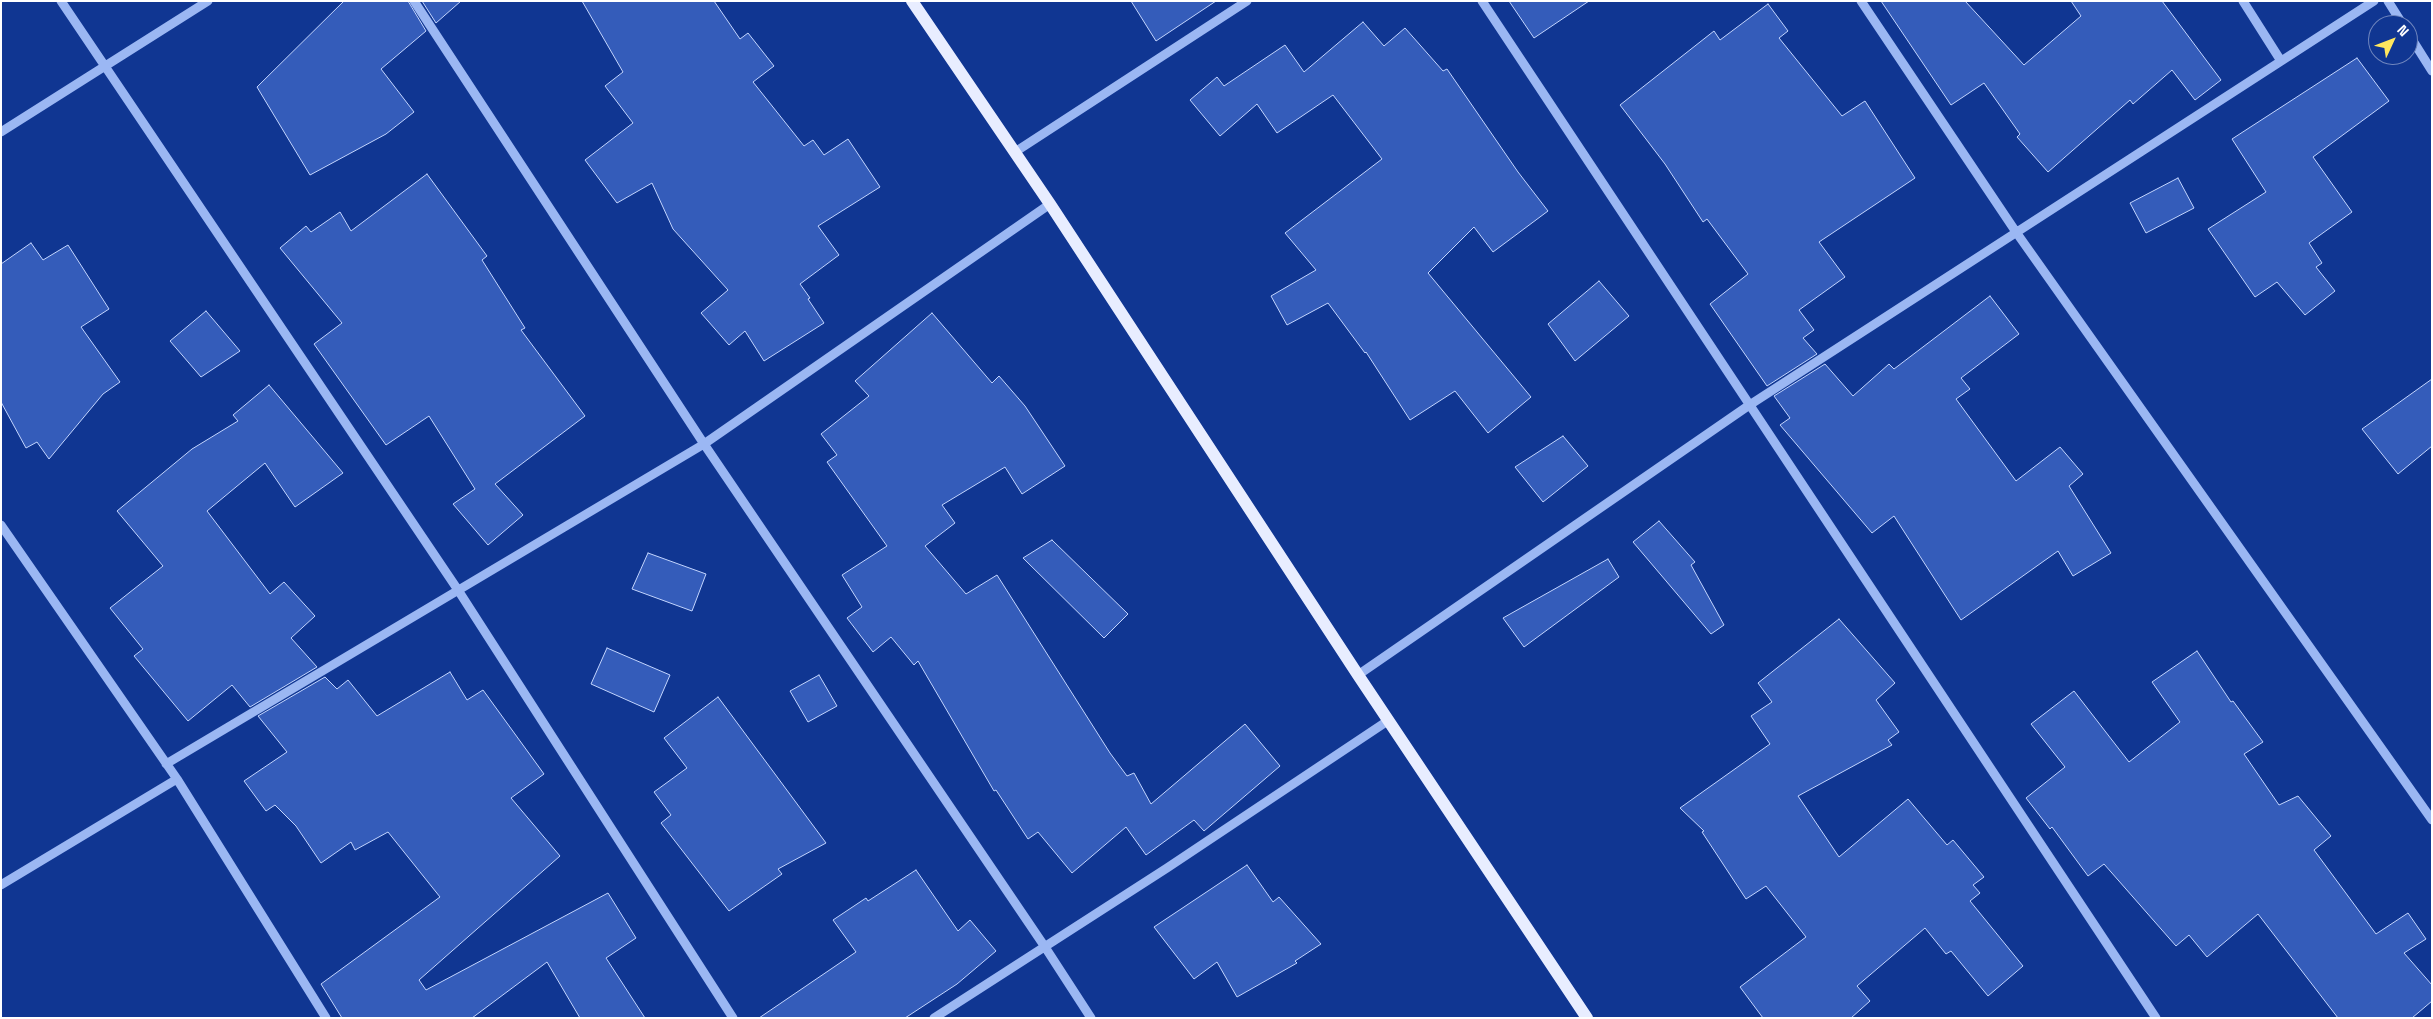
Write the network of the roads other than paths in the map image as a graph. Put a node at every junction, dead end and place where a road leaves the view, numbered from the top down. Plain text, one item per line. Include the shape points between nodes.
1 (61, 1) edge
2 (208, 1) edge
3 (414, 1) edge
4 (912, 1) edge
5 (1247, 1) edge
6 (1482, 1) edge
7 (1861, 1) edge
8 (2243, 1) edge
9 (2374, 1) edge
10 (2388, 1) edge
11 (2397, 15) edge
12 (2418, 49) edge
13 (2281, 61) junction
14 (104, 66) junction
15 (2432, 71) edge
16 (1, 132) edge
17 (1014, 152) junction
18 (1050, 204) junction
19 (2016, 232) junction
20 (1748, 406) junction
21 (704, 444) junction
22 (1, 525) edge
23 (458, 590) junction
24 (1358, 675) junction
25 (1389, 720) junction
26 (166, 764) junction
27 (177, 779) junction
28 (2432, 820) edge
29 (1, 885) edge
30 (1045, 947) junction
31 (326, 1018) edge
32 (733, 1018) edge
33 (934, 1018) edge
34 (1091, 1018) edge
35 (1587, 1018) edge
36 (2156, 1018) edge

1 - 14 street
2 - 14 street
3 - 21 street
4 - 17 main road
5 - 17 street
6 - 20 street
7 - 19 street
8 - 13 street
9 - 13 street
10 - 11 street
12 - 15 street
13 - 19 street
14 - 16 street
14 - 23 street
17 - 18 main road
18 - 21 street
18 - 24 main road
19 - 20 street
19 - 28 street
20 - 24 street
20 - 36 street
21 - 23 street
21 - 30 street
22 - 26 street
23 - 26 street
23 - 32 street
24 - 25 main road
25 - 30 street
25 - 35 main road
26 - 27 street
27 - 29 street
27 - 31 street
30 - 33 street
30 - 34 street

